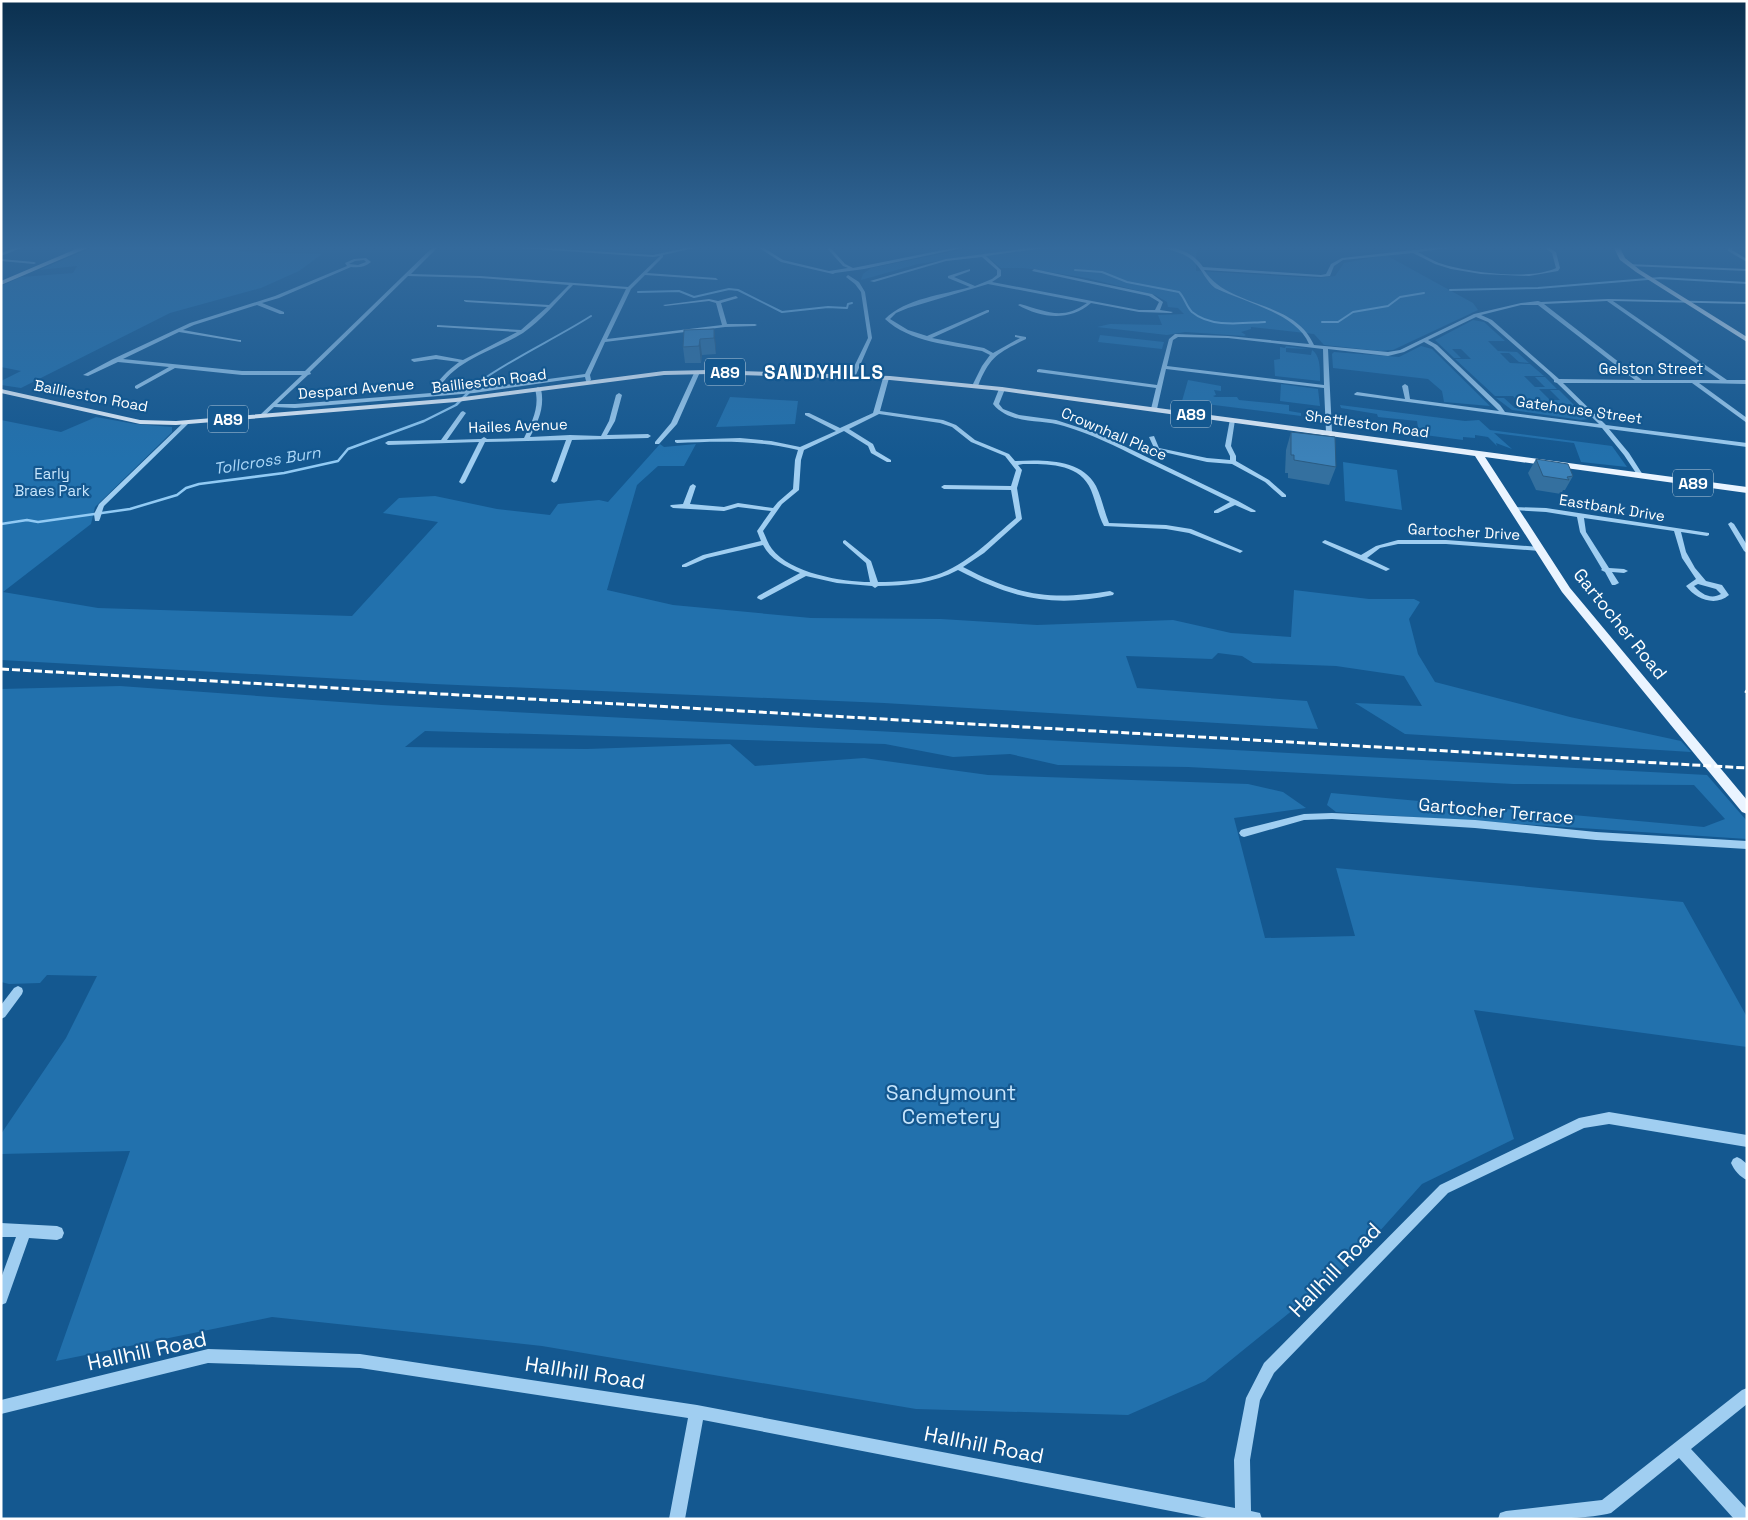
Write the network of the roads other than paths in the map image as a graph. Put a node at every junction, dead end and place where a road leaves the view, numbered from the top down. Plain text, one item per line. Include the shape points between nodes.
1 (215, 317) edge
2 (366, 317) edge
3 (537, 317) edge
4 (616, 317) edge
5 (722, 317) edge
6 (867, 317) edge
7 (889, 317) edge
8 (974, 317) edge
9 (1282, 317) edge
10 (1472, 317) edge
11 (1481, 317) edge
12 (1557, 317) edge
13 (1632, 317) edge
14 (1711, 317) edge
15 (754, 325) dead end
16 (439, 326) dead end
17 (725, 326) junction
18 (180, 331) junction
19 (522, 331) junction
20 (1017, 336) dead end
21 (929, 338) junction
22 (1423, 340) junction
23 (1747, 340) edge
24 (604, 341) junction
25 (239, 342) dead end
26 (1312, 346) junction
27 (1324, 348) junction
28 (992, 354) junction
29 (115, 360) junction
30 (414, 360) dead end
31 (465, 362) junction
32 (172, 367) junction
33 (1165, 367) junction
34 (697, 372) junction
35 (309, 373) junction
36 (83, 375) joint
37 (100, 377) dead end
38 (852, 377) junction
39 (588, 378) junction
40 (886, 378) junction
41 (1036, 378) dead end
42 (1556, 381) junction
43 (1640, 382) junction
44 (1694, 382) junction
45 (1726, 382) junction
46 (1747, 382) edge
47 (979, 386) junction
48 (1405, 386) dead end
49 (137, 387) dead end
50 (1160, 387) junction
51 (1327, 387) junction
52 (538, 389) junction
53 (1002, 389) junction
54 (2, 392) edge
55 (1357, 394) dead end
56 (433, 395) junction
57 (466, 395) junction
58 (619, 395) dead end
59 (1408, 400) junction
60 (275, 406) junction
61 (1154, 409) junction
62 (877, 412) junction
63 (463, 413) dead end
64 (1503, 413) junction
65 (807, 414) dead end
66 (263, 416) junction
67 (1232, 420) junction
68 (1747, 421) edge
69 (187, 422) junction
70 (1603, 426) junction
71 (843, 430) junction
72 (1330, 432) junction
73 (570, 436) junction
74 (604, 436) junction
75 (648, 436) dead end
76 (1152, 437) dead end
77 (527, 438) junction
78 (484, 439) junction
79 (444, 440) junction
80 (677, 441) dead end
81 (388, 442) dead end
82 (657, 443) dead end
83 (1747, 446) edge
84 (802, 449) junction
85 (1478, 453) junction
86 (889, 460) dead end
87 (1233, 462) junction
88 (1014, 463) junction
89 (1640, 475) junction
90 (554, 481) dead end
91 (462, 482) dead end
92 (693, 486) dead end
93 (944, 487) dead end
94 (1014, 488) junction
95 (1747, 490) edge
96 (1284, 496) dead end
97 (1236, 502) junction
98 (673, 506) dead end
99 (686, 506) junction
100 (1514, 509) junction
101 (774, 510) junction
102 (1253, 511) dead end
103 (1216, 512) dead end
104 (1580, 515) junction
105 (97, 520) dead end
106 (1731, 524) dead end
107 (1106, 525) junction
108 (1096, 529) dead end
109 (1677, 530) junction
110 (1707, 534) dead end
111 (845, 542) dead end
112 (1325, 542) dead end
113 (762, 543) junction
114 (1540, 549) junction
115 (1240, 551) dead end
116 (1747, 551) edge
117 (1362, 558) junction
118 (684, 566) dead end
119 (959, 568) junction
120 (1386, 569) dead end
121 (1605, 570) junction
122 (1624, 572) dead end
123 (804, 574) junction
124 (1703, 582) dead end
125 (1614, 583) dead end
126 (875, 586) junction
127 (1110, 593) dead end
128 (760, 598) dead end
129 (1747, 809) edge
130 (1244, 833) dead end
131 (1747, 845) edge
132 (18, 991) dead end
133 (1, 1014) edge
134 (1747, 1142) edge
135 (1737, 1163) dead end
136 (1747, 1174) edge
137 (1, 1230) edge
138 (24, 1231) junction
139 (57, 1233) dead end
140 (1, 1298) edge
141 (1747, 1395) edge
142 (1, 1407) edge
143 (697, 1412) junction
144 (1680, 1448) junction
145 (1243, 1518) edge
146 (677, 1519) edge
147 (1254, 1519) edge
148 (1506, 1519) edge
149 (1745, 1519) edge

1 - 18 street
2 - 35 street
3 - 19 street
4 - 24 street
5 - 17 street
6 - 38 street via 870,338
7 - 21 street via 887,318 892,324
8 - 21 street
9 - 26 street via 1307,334
10 - 22 street
11 - 42 street via 1489,320
12 - 43 street
13 - 45 street
14 - 23 main road
15 - 17 street
16 - 19 street
17 - 24 street
18 - 25 street
18 - 29 street
19 - 31 street
20 - 28 street via 1024,338
21 - 28 street
22 - 27 street via 1389,354
22 - 64 street via 1435,346
24 - 39 street
26 - 27 street
26 - 33 street via 1179,335 1172,338
27 - 51 street
28 - 47 street via 984,363
29 - 32 street
29 - 36 street
30 - 31 street via 436,357
31 - 56 street via 440,380
32 - 35 street via 242,373
32 - 49 street
33 - 50 street
33 - 51 street
34 - 38 main road, Baillieston Road / A89
34 - 39 main road, Baillieston Road / A89
34 - 82 street via 674,424
35 - 60 street
36 - 37 street
38 - 40 main road, Baillieston Road / A89
39 - 52 main road, Baillieston Road / A89
39 - 57 street, Despard Avenue via 474,391
40 - 47 main road, Baillieston Road / A89
40 - 62 street
41 - 50 street via 1039,370
42 - 43 street, Gelston Street
42 - 70 street
43 - 44 street, Gelston Street
44 - 45 street, Gelston Street
44 - 68 street
45 - 46 street, Gelston Street
47 - 53 main road, Shettleston Road / A89
48 - 59 street
50 - 61 street
51 - 72 street
52 - 57 main road, Baillieston Road / A89
52 - 77 street via 542,398
53 - 61 main road, Shettleston Road / A89
53 - 97 street, Crownhall Place via 996,404 1006,413 1073,426
54 - 69 main road, Baillieston Road / A89 via 140,422
55 - 59 street, Gatehouse Street
56 - 57 street, Despard Avenue
56 - 60 street, Despard Avenue
57 - 66 main road, Baillieston Road / A89 via 456,400
58 - 74 street
59 - 64 street, Gatehouse Street
60 - 66 street
61 - 67 main road, Shettleston Road / A89
62 - 71 street
62 - 88 street via 948,424 973,440 1000,451
63 - 79 street
64 - 70 street, Gatehouse Street
65 - 71 street
66 - 69 main road, Baillieston Road / A89
67 - 72 main road, Shettleston Road / A89
67 - 87 street via 1228,446
69 - 105 street via 101,505 96,514
70 - 83 street, Gatehouse Street
70 - 89 street
71 - 84 street
71 - 86 street via 871,445 873,452
72 - 85 main road, Shettleston Road / A89
73 - 74 street, Hailes Avenue
73 - 77 street, Hailes Avenue
73 - 90 street
74 - 75 street, Hailes Avenue
76 - 87 street via 1157,450
77 - 78 street, Hailes Avenue
78 - 79 street, Hailes Avenue
78 - 91 street
79 - 81 street, Hailes Avenue
80 - 84 street via 701,438 768,442
84 - 101 street via 796,490
85 - 89 main road, Shettleston Road / A89
85 - 100 main road, Gartocher Road
87 - 96 street via 1268,481
88 - 94 street via 1019,470
88 - 107 street via 1057,464 1077,471 1087,478
89 - 95 main road, Shettleston Road / A89
92 - 99 street
93 - 94 street
94 - 119 street via 1019,519
97 - 102 street, Crownhall Place
97 - 103 street
98 - 99 street
99 - 101 street via 724,509 738,505
100 - 104 street, Eastbank Drive
100 - 114 main road, Gartocher Road
101 - 113 street via 760,531
104 - 109 street, Eastbank Drive
104 - 121 street via 1583,532
106 - 116 street
107 - 108 street
107 - 115 street via 1191,531
109 - 110 street, Eastbank Drive
109 - 124 street via 1688,567
111 - 126 street via 870,562
112 - 117 street
113 - 118 street via 705,556
113 - 123 street
114 - 117 street, Gartocher Drive via 1398,542 1378,547
114 - 129 main road, Gartocher Road via 1566,590
117 - 120 street
119 - 126 street via 924,581
119 - 127 street via 989,584 1023,596 1080,599
121 - 122 street
121 - 125 street
123 - 126 street
123 - 128 street
130 - 131 street, Gartocher Terrace via 1304,817 1332,816
132 - 133 street
134 - 145 street, Hallhill Road via 1609,1118 1583,1122 1444,1189 1269,1368 1253,1398 1242,1460
135 - 136 street
137 - 138 street
138 - 139 street
138 - 140 street
141 - 144 street
142 - 143 street, Hallhill Road via 208,1356 360,1360
143 - 145 street, Hallhill Road
143 - 146 street
144 - 148 street via 1605,1507
144 - 149 street
145 - 147 street

